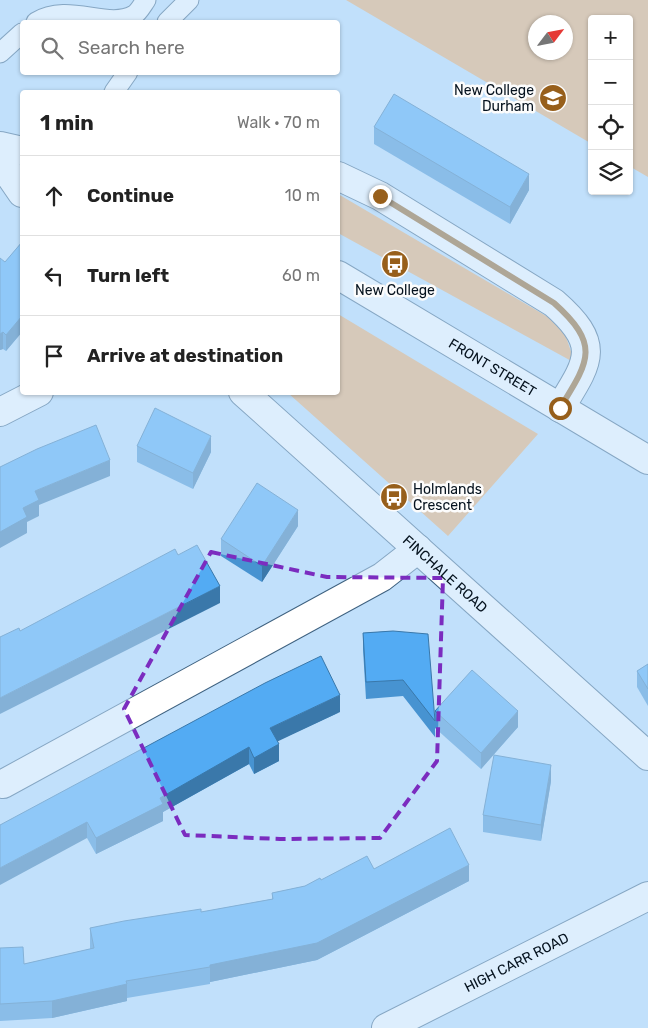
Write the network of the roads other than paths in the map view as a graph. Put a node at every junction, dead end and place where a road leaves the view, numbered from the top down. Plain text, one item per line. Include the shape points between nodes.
1 (146, 0) edge
2 (189, 0) edge
3 (90, 19) edge
4 (40, 20) edge
5 (169, 20) edge
6 (20, 35) edge
7 (0, 53) edge
8 (125, 75) edge
9 (113, 85) edge
10 (0, 146) edge
11 (20, 151) edge
12 (0, 162) edge
13 (340, 177) edge
14 (20, 190) edge
15 (340, 276) edge
16 (33, 395) edge
17 (246, 395) edge
18 (560, 408) junction
19 (0, 412) edge
20 (648, 460) edge
21 (418, 549) junction
22 (648, 756) edge
23 (3, 784) dead end
24 (648, 896) edge
25 (386, 1028) edge

1 - 3 lane via 135,14 118,19
2 - 5 lane
3 - 4 lane via 51,14
6 - 7 lane
8 - 9 lane
10 - 11 street
12 - 14 street
13 - 18 street via 380,196 554,303 569,317 585,344 587,357 584,369
15 - 18 street, FRONT STREET
16 - 19 street
17 - 21 street, FINCHALE ROAD
18 - 20 street, FRONT STREET
21 - 22 street, FINCHALE ROAD
21 - 23 street via 382,577
24 - 25 street, HIGH CARR ROAD

